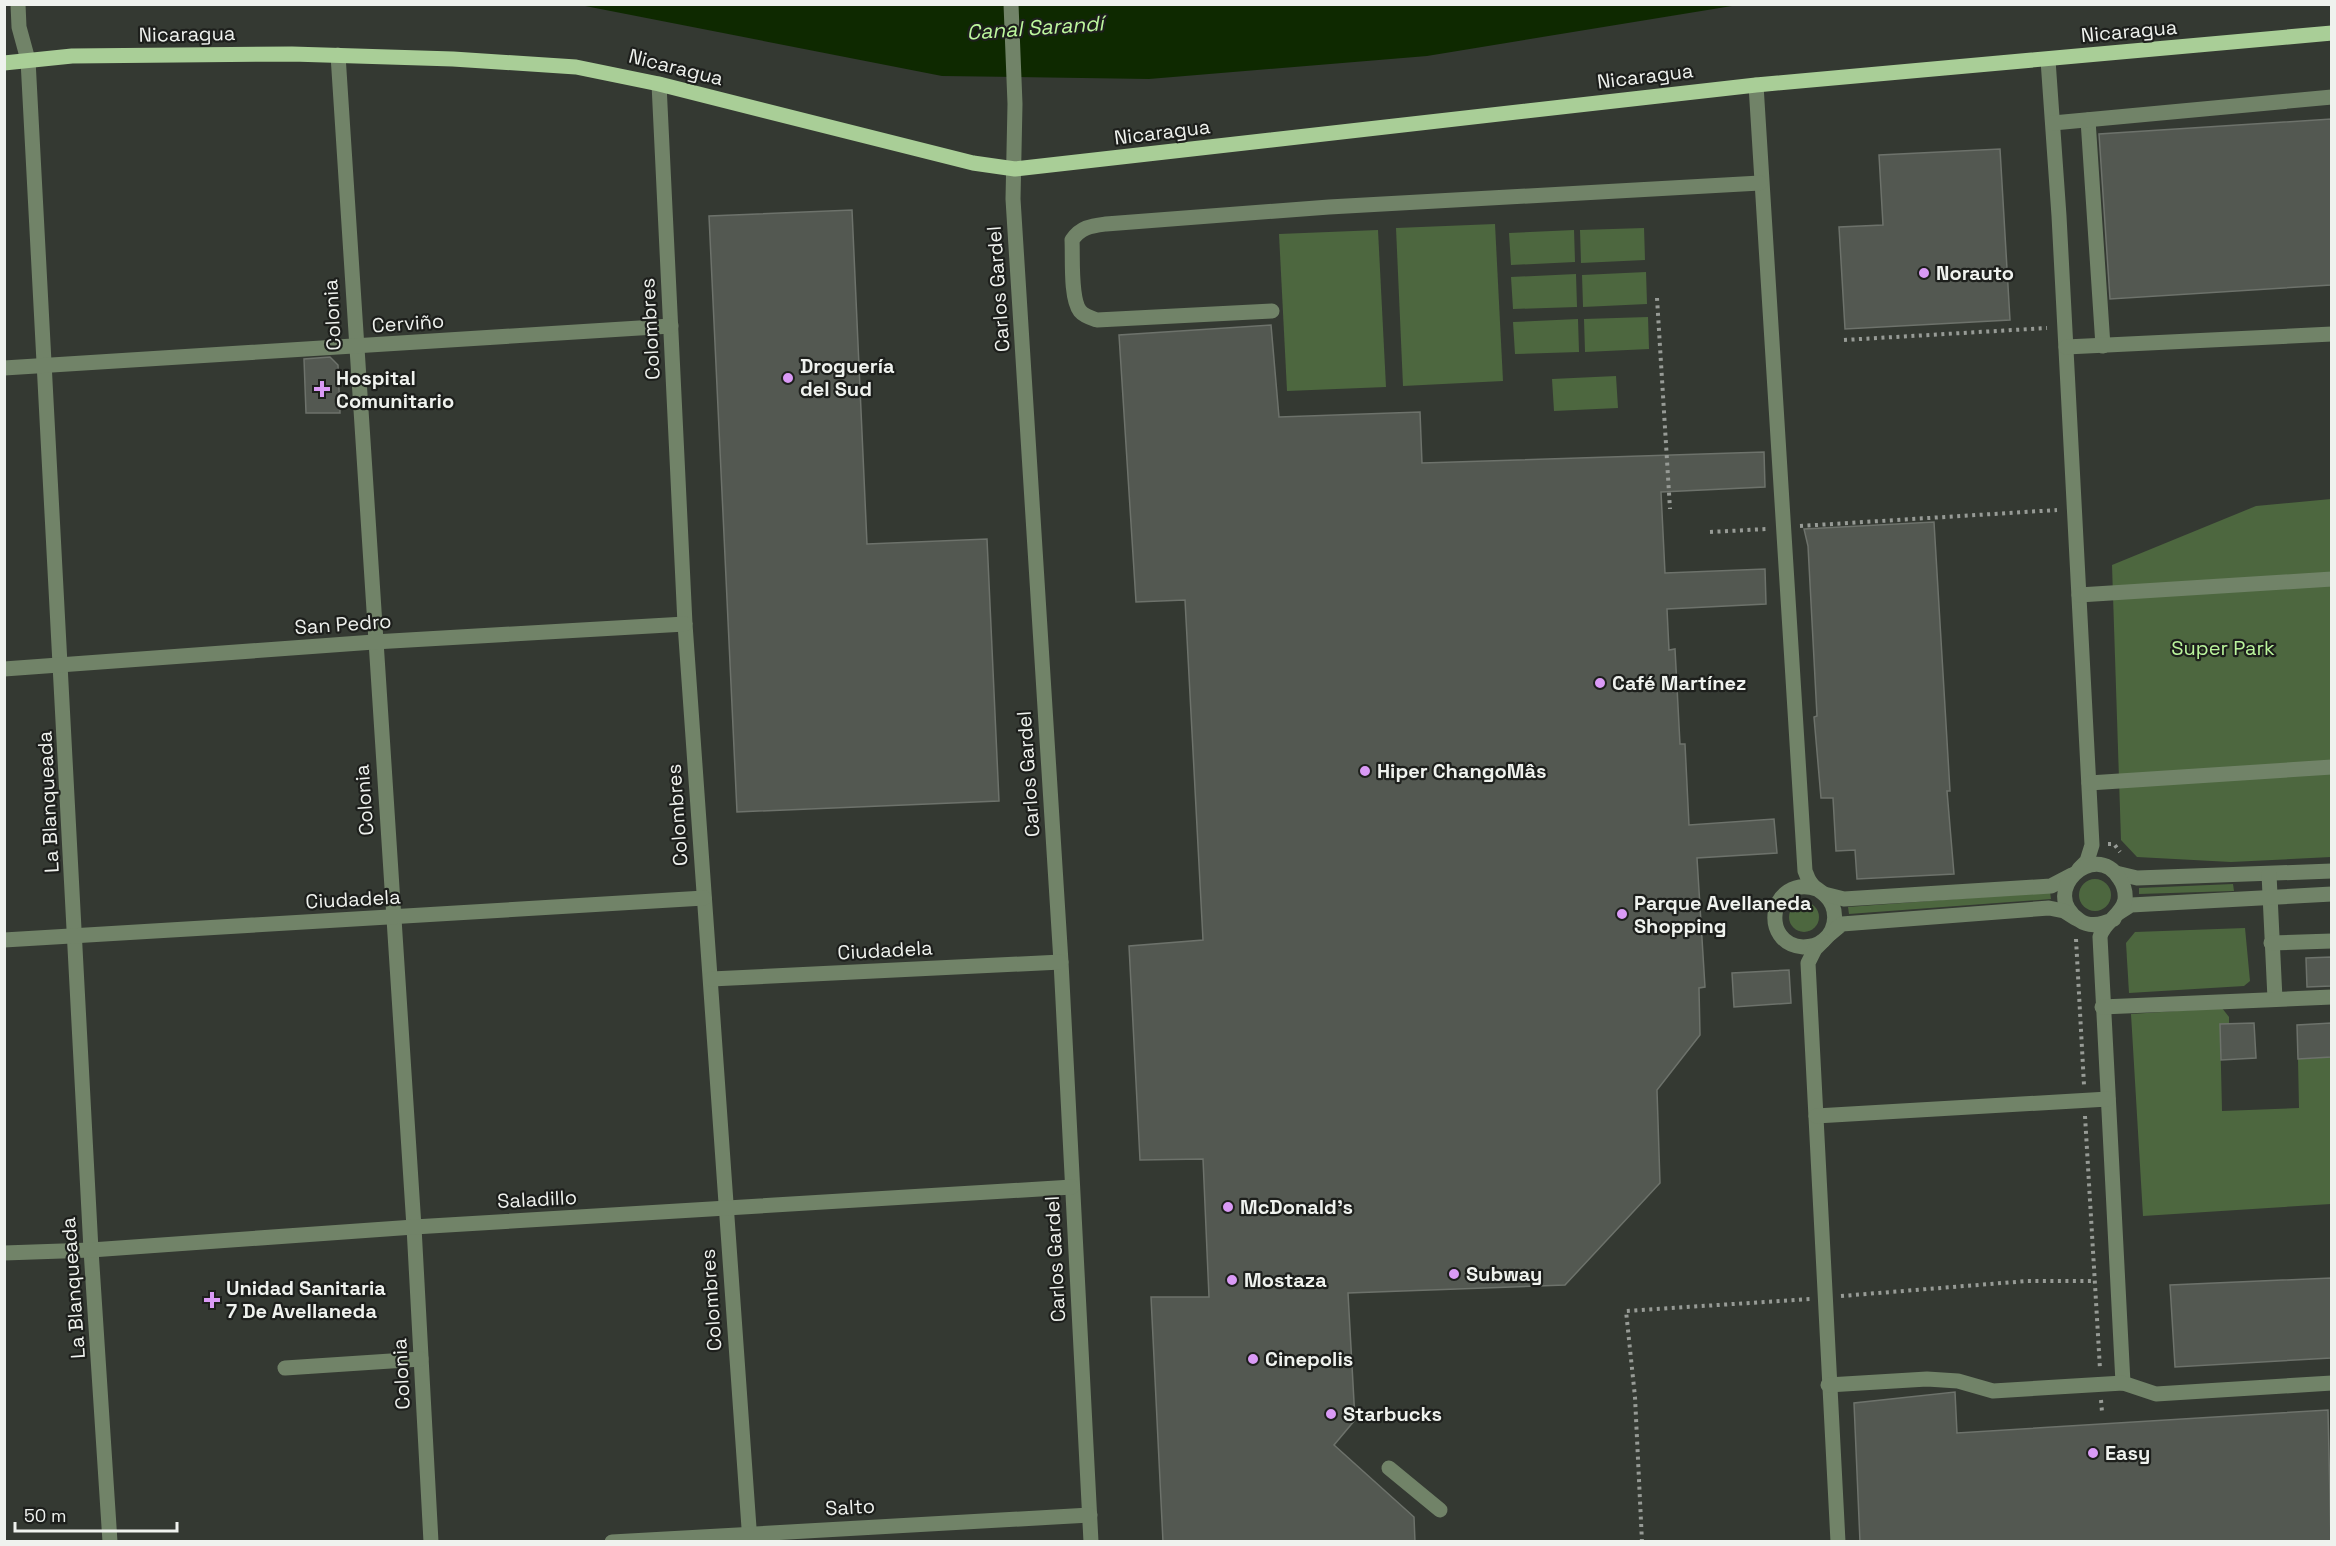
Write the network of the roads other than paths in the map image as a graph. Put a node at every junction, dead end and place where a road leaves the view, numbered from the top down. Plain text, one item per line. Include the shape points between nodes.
1 (18, 4) edge
2 (1011, 4) edge
3 (2331, 33) edge
4 (338, 55) junction
5 (28, 60) junction
6 (2048, 60) junction
7 (4, 63) edge
8 (659, 84) junction
9 (1756, 85) junction
10 (2331, 97) edge
11 (2088, 120) junction
12 (2053, 123) junction
13 (1016, 169) junction
14 (1760, 183) junction
15 (1272, 310) dead end
16 (671, 326) junction
17 (2331, 334) edge
18 (2103, 345) junction
19 (2066, 347) junction
20 (355, 348) junction
21 (46, 365) junction
22 (4, 368) edge
23 (2331, 579) edge
24 (2079, 595) junction
25 (685, 624) junction
26 (374, 642) junction
27 (61, 666) junction
28 (4, 669) edge
29 (2331, 767) edge
30 (2089, 783) junction
31 (2092, 845) junction
32 (1805, 871) junction
33 (2114, 871) junction
34 (2331, 871) edge
35 (2076, 872) junction
36 (2269, 874) junction
37 (1792, 889) junction
38 (1821, 892) junction
39 (2331, 894) edge
40 (704, 898) junction
41 (2270, 898) junction
42 (2117, 915) junction
43 (393, 918) junction
44 (2078, 925) junction
45 (76, 936) junction
46 (1826, 937) junction
47 (2100, 937) junction
48 (4, 940) edge
49 (2331, 941) edge
50 (2271, 943) junction
51 (1795, 946) junction
52 (1061, 962) junction
53 (1808, 963) junction
54 (711, 979) junction
55 (2331, 997) edge
56 (2275, 999) junction
57 (2103, 1006) junction
58 (2108, 1099) junction
59 (1816, 1116) junction
60 (1072, 1187) junction
61 (725, 1208) junction
62 (414, 1227) junction
63 (91, 1250) junction
64 (4, 1253) edge
65 (421, 1359) junction
66 (285, 1368) dead end
67 (2123, 1383) junction
68 (2331, 1383) edge
69 (1828, 1386) junction
70 (1389, 1468) dead end
71 (1440, 1509) dead end
72 (1090, 1515) junction
73 (749, 1537) edge
74 (110, 1542) edge
75 (431, 1542) edge
76 (612, 1542) edge
77 (1091, 1542) edge
78 (1838, 1542) edge

1 - 5 street, La Blanqueada
2 - 13 street, Carlos Gardel
3 - 6 main road, Nicaragua
4 - 5 main road, Nicaragua via 72,56
4 - 8 main road, Nicaragua via 576,67
4 - 20 street, Colonia
5 - 7 main road, Nicaragua
5 - 21 street, La Blanqueada
6 - 9 main road, Nicaragua
6 - 12 street
8 - 13 main road, Nicaragua via 973,163
8 - 16 street, Colombres
9 - 13 main road, Nicaragua
9 - 14 street
10 - 11 street
11 - 12 street
11 - 18 street
12 - 19 street
13 - 52 street, Carlos Gardel via 1013,199
14 - 15 street via 1341,206 1106,224 1088,226 1072,240 1076,302 1088,317 1097,320
14 - 32 street
16 - 20 street, Cerviño
16 - 25 street, Colombres
17 - 18 street
18 - 19 street
19 - 24 street
20 - 21 street, Cerviño
20 - 26 street, Colonia
21 - 22 street, Cerviño
21 - 27 street, La Blanqueada
23 - 24 street
24 - 30 street
25 - 26 street, San Pedro
25 - 40 street, Colombres
26 - 27 street, San Pedro
26 - 43 street, Colonia
27 - 28 street, San Pedro
27 - 45 street, La Blanqueada
29 - 30 street
30 - 31 street
31 - 33 street via 2097,857
31 - 35 street via 2087,861
32 - 37 street
32 - 38 street via 1811,884
33 - 35 street via 2093,865
33 - 36 street via 2137,878
33 - 42 street via 2125,894
34 - 36 street
35 - 38 street via 2051,886 1844,899
35 - 44 street via 2065,891 2065,901
36 - 41 street
37 - 38 street via 1809,887
37 - 51 street via 1777,903 1774,913 1779,933
38 - 46 street via 1834,909 1835,918
39 - 41 street
40 - 43 street, Ciudadela
40 - 54 street, Colombres
41 - 42 street via 2131,905
41 - 50 street
42 - 44 street via 2096,925
42 - 47 street
43 - 45 street, Ciudadela
43 - 62 street, Colonia
44 - 46 street via 2064,911 2049,908 1842,924
44 - 47 street
45 - 48 street, Ciudadela
45 - 63 street, La Blanqueada
46 - 51 street via 1814,946
46 - 53 street
47 - 57 street
49 - 50 street
50 - 56 street
51 - 53 street
52 - 54 street, Ciudadela
52 - 60 street, Carlos Gardel
53 - 59 street
54 - 61 street, Colombres
55 - 56 street
56 - 57 street
57 - 58 street
58 - 59 street
58 - 67 street
59 - 69 street
60 - 61 street, Saladillo
60 - 72 street, Carlos Gardel
61 - 62 street, Saladillo
61 - 73 street, Colombres
62 - 63 street, Saladillo
62 - 65 street, Colonia
63 - 64 street, Saladillo
63 - 74 street, La Blanqueada
65 - 66 street
65 - 75 street, Colonia
67 - 68 street via 2156,1394
67 - 69 street via 1993,1391 1958,1381 1927,1379
69 - 78 street
70 - 71 street
72 - 73 street, Salto
72 - 77 street, Carlos Gardel
73 - 76 street, Salto

